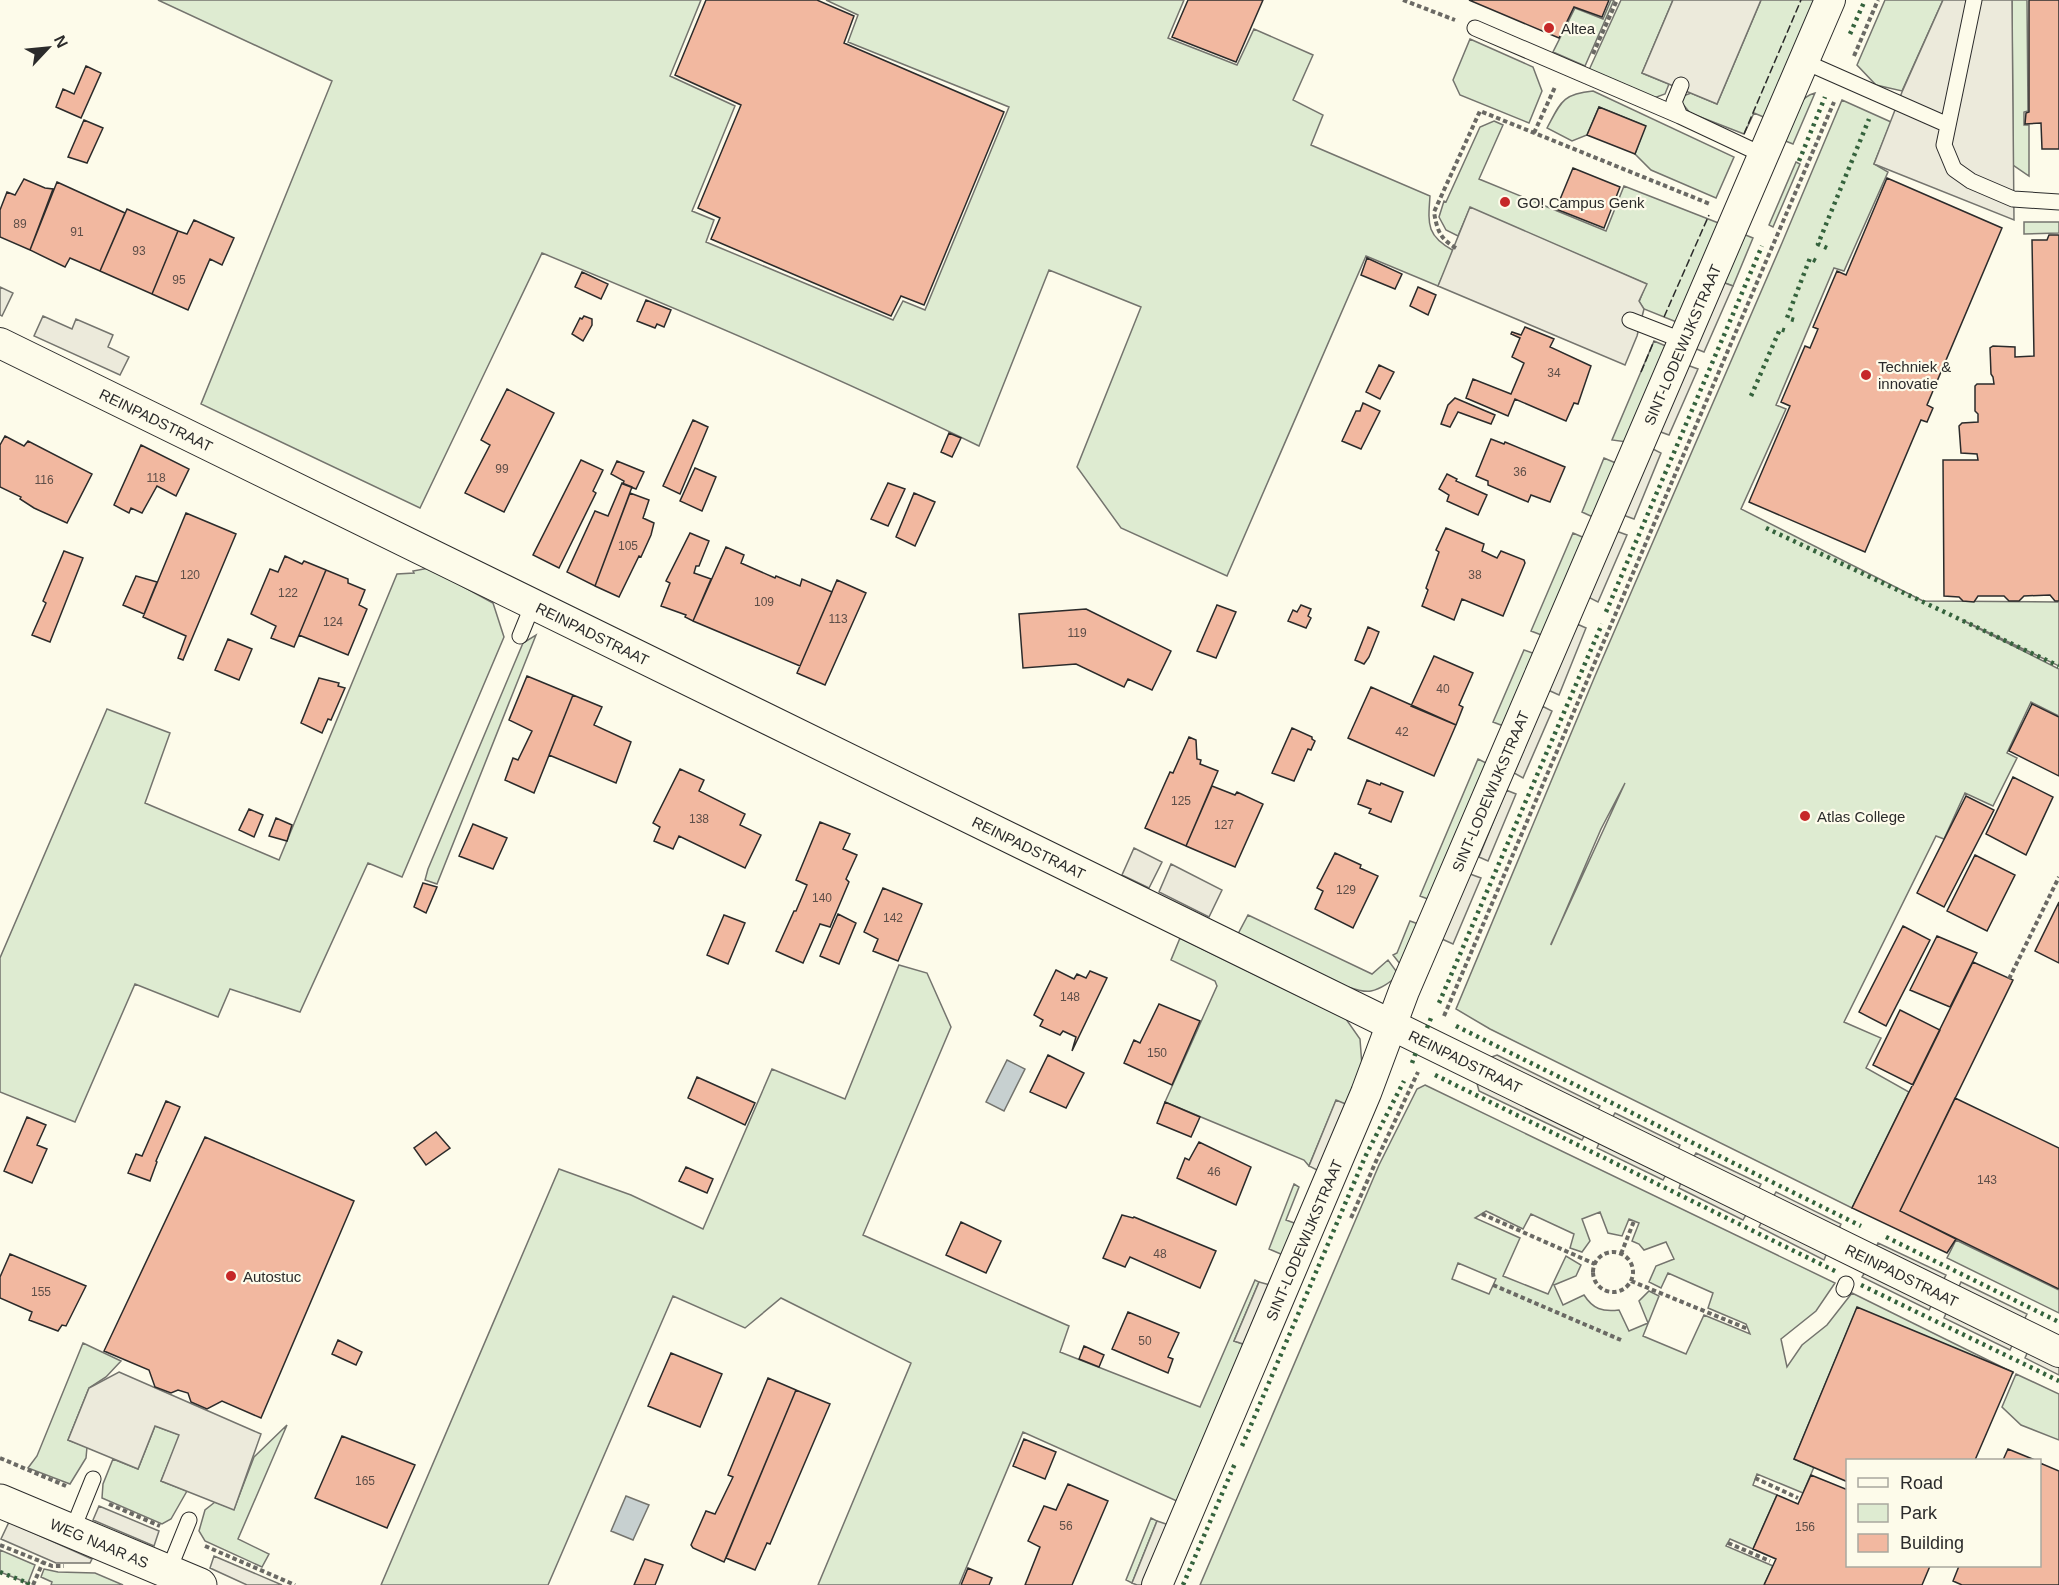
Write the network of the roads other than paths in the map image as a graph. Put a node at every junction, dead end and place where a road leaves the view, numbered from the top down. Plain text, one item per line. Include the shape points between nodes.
1 (1830, 0) edge
2 (1974, 0) edge
3 (1475, 28) road end
4 (1803, 62) junction
5 (1681, 85) dead end
6 (1680, 116) junction
7 (1948, 125) junction
8 (1763, 155) junction
9 (2059, 202) edge
10 (1630, 320) dead end
11 (1684, 341) junction
12 (0, 343) edge
13 (533, 604) junction
14 (520, 636) dead end
15 (1391, 1024) junction
16 (2059, 1352) edge
17 (93, 1479) dead end
18 (0, 1501) edge
19 (189, 1520) dead end
20 (72, 1531) junction
21 (168, 1572) junction
22 (200, 1585) edge
23 (1157, 1585) edge

1 - 4 street, SINT-LODEWIJKSTRAAT
2 - 7 lane
3 - 6 lane
4 - 7 lane
4 - 8 street, SINT-LODEWIJKSTRAAT
5 - 6 lane via 1674,102
6 - 8 lane
7 - 9 lane via 1944,145 1954,169 1971,181 2013,199
8 - 11 street, SINT-LODEWIJKSTRAAT
10 - 11 lane
11 - 15 street, SINT-LODEWIJKSTRAAT
12 - 13 street, REINPADSTRAAT
13 - 14 lane
13 - 15 street, REINPADSTRAAT
15 - 16 street, REINPADSTRAAT
15 - 23 street, SINT-LODEWIJKSTRAAT via 1373,1075
17 - 20 lane
18 - 20 main road, WEG NAAR AS
19 - 21 lane
20 - 21 main road, WEG NAAR AS
21 - 22 main road, WEG NAAR AS

